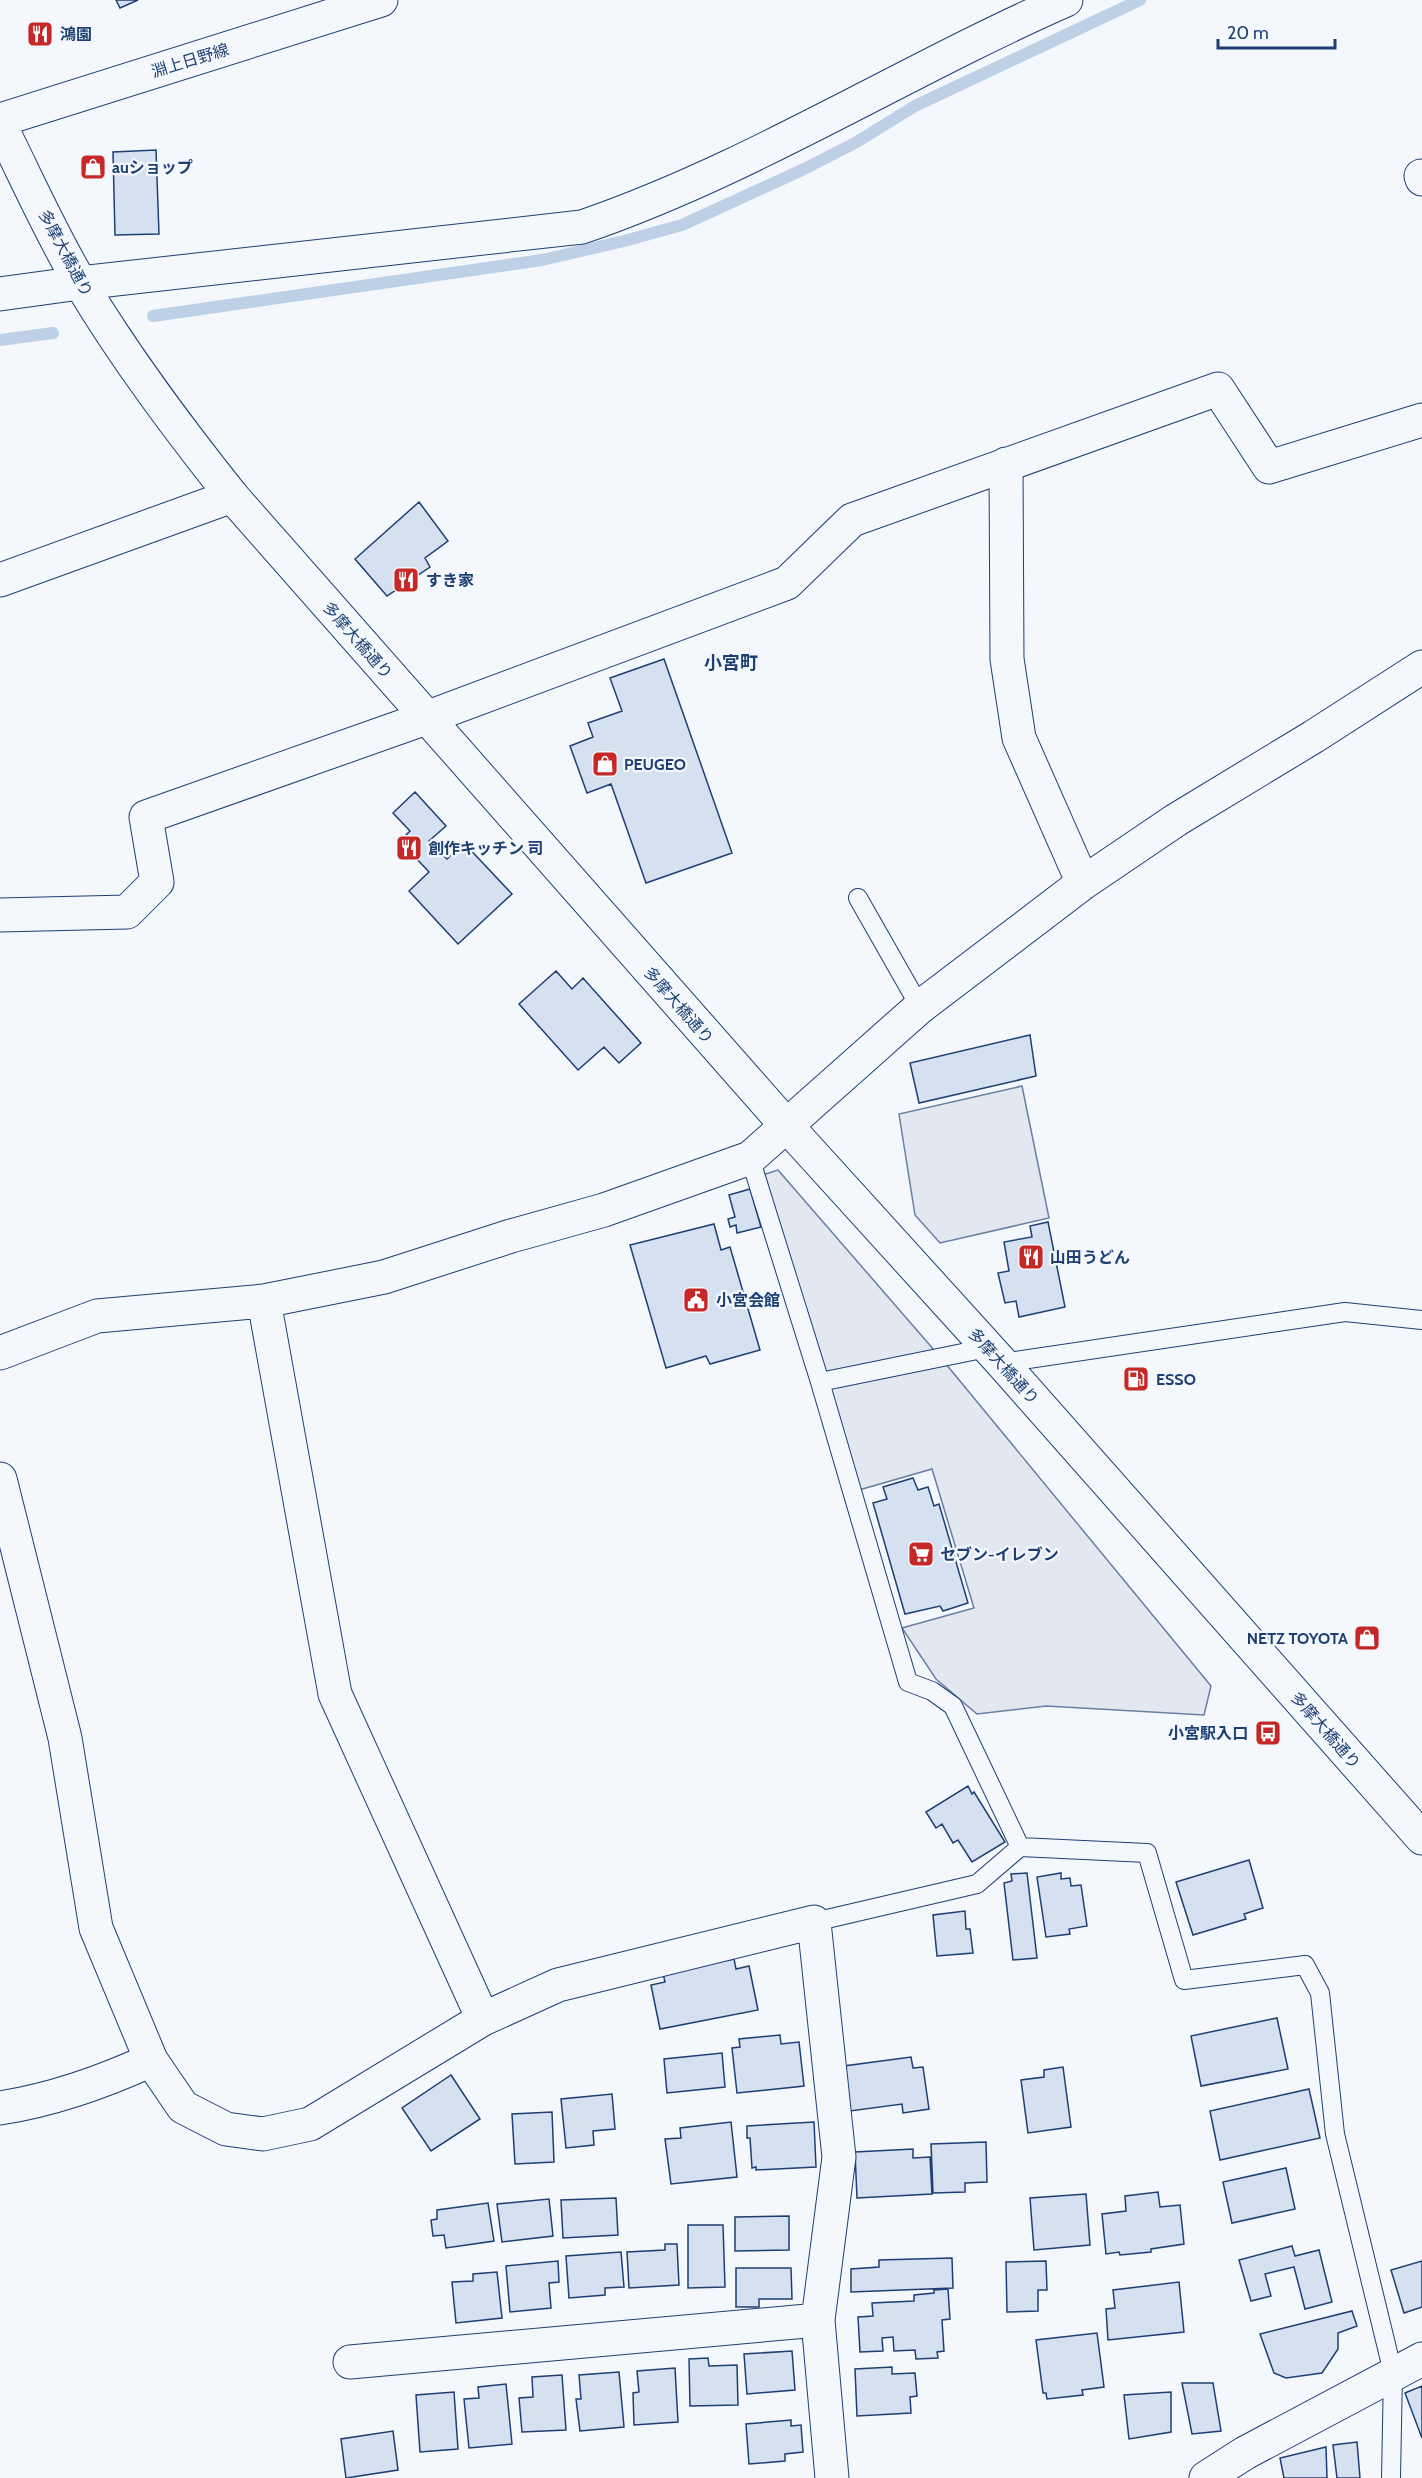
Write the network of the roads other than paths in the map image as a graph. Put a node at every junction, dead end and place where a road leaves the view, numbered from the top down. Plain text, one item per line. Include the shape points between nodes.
1 (381, 0) edge
2 (1066, 0) edge
3 (0, 120) edge
4 (0, 125) edge
5 (80, 282) junction
6 (0, 294) edge
7 (1422, 420) edge
8 (1006, 464) junction
9 (232, 496) junction
10 (0, 580) edge
11 (1422, 667) edge
12 (426, 718) junction
13 (1083, 883) junction
14 (858, 898) dead end
15 (0, 915) edge
16 (920, 1007) junction
17 (786, 1125) junction
18 (750, 1158) junction
19 (264, 1301) junction
20 (1422, 1320) edge
21 (0, 1353) edge
22 (995, 1355) junction
23 (820, 1382) junction
24 (0, 1479) edge
25 (1422, 1838) edge
26 (1020, 1847) junction
27 (814, 1922) junction
28 (483, 2019) junction
29 (151, 2060) junction
30 (0, 2108) edge
31 (818, 2320) junction
32 (1422, 2359) edge
33 (350, 2362) dead end
34 (1393, 2373) junction
35 (832, 2478) edge
36 (1206, 2478) edge
37 (1391, 2478) edge

1 - 3 street, 淵上日野線
2 - 5 street via 789,138 644,206 582,227
4 - 5 street, 多摩大橋通り
5 - 6 street
5 - 9 street, 多摩大橋通り via 125,354
7 - 8 street via 1269,467 1218,389
8 - 12 street via 852,520 787,583
8 - 13 street via 1007,658 1018,738
9 - 10 street
9 - 12 street, 多摩大橋通り
11 - 13 street via 1176,820
12 - 15 street via 146,817 157,882 127,912
12 - 17 street, 多摩大橋通り
13 - 16 street
14 - 16 lane
16 - 17 street
17 - 18 street
17 - 22 street, 多摩大橋通り
18 - 19 street via 604,1210 384,1277
18 - 23 lane
19 - 21 street via 97,1316
19 - 28 street via 335,1694
20 - 22 lane via 1345,1312
22 - 23 lane
22 - 25 street, 多摩大橋通り
23 - 26 lane via 908,1682 932,1691 953,1706
24 - 29 street via 65,1738 96,1928
26 - 27 lane via 977,1884
26 - 34 lane via 1147,1853 1184,1980 1305,1965 1320,1993 1335,2134
27 - 28 street via 558,1985
27 - 31 street via 839,2157
28 - 29 street via 310,2124 263,2134 226,2129 183,2107
29 - 30 street via 103,2081
31 - 33 street
31 - 35 street
32 - 34 street
34 - 36 street
34 - 37 lane

